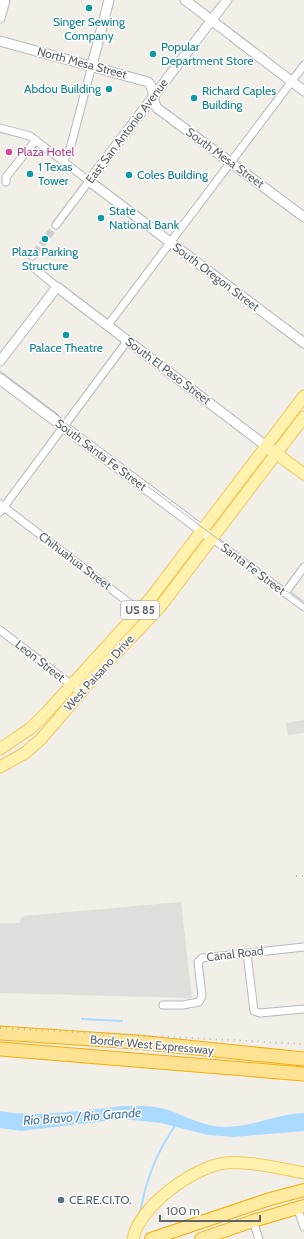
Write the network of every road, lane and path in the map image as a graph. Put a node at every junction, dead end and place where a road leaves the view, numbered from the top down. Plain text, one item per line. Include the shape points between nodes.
1 (5, 0) edge
2 (109, 0) edge
3 (186, 0) edge
4 (227, 0) edge
5 (0, 18) edge
6 (211, 21) junction
7 (0, 41) edge
8 (92, 65) junction
9 (304, 65) edge
10 (291, 82) junction
11 (304, 91) edge
12 (154, 96) junction
13 (0, 128) edge
14 (36, 140) junction
15 (63, 161) junction
16 (231, 162) junction
17 (89, 181) junction
18 (6, 182) dead end
19 (304, 217) edge
20 (56, 225) tunnel mouth
21 (170, 242) junction
22 (33, 266) dead end
23 (57, 287) junction
24 (108, 325) junction
25 (128, 340) junction
26 (304, 343) edge
27 (0, 361) edge
28 (0, 379) edge
29 (304, 396) edge
30 (304, 417) edge
31 (64, 427) junction
32 (266, 446) junction
33 (276, 453) junction
34 (304, 474) edge
35 (1, 508) edge
36 (202, 531) junction
37 (213, 539) junction
38 (304, 567) edge
39 (285, 593) junction
40 (304, 607) edge
41 (140, 610) junction
42 (149, 618) junction
43 (0, 630) edge
44 (71, 685) junction
45 (80, 692) junction
46 (0, 749) edge
47 (2, 764) edge
48 (304, 947) edge
49 (247, 953) junction
50 (163, 1005) dead end
51 (304, 1009) edge
52 (0, 1033) edge
53 (0, 1049) edge
54 (304, 1059) edge
55 (304, 1074) edge
56 (304, 1173) edge
57 (304, 1190) edge
58 (301, 1206) edge
59 (253, 1221) junction
60 (304, 1227) edge
61 (132, 1239) edge
62 (150, 1239) edge
63 (201, 1239) edge
64 (259, 1239) edge

1 - 5 street
2 - 8 street
3 - 6 street
4 - 6 street, East San Antonio Avenue
6 - 10 street
6 - 12 street, East San Antonio Avenue
7 - 8 street, North Mesa Street
8 - 12 street, North Mesa Street via 148,82 152,86
8 - 15 street via 70,149
9 - 10 street
10 - 11 street
10 - 16 street
12 - 16 street, South Mesa Street via 157,108
12 - 17 street, East San Antonio Avenue
13 - 14 street via 28,135
14 - 15 street
14 - 18 street via 6,177
15 - 17 street
16 - 19 street, South Mesa Street
16 - 21 street
17 - 20 street, East San Antonio Avenue
17 - 21 street, South Oregon Street
21 - 24 street
21 - 26 street, South Oregon Street
22 - 23 street, South El Paso Street
23 - 24 street, South El Paso Street
23 - 27 street
24 - 25 street, South El Paso Street
25 - 31 street
25 - 32 street, South El Paso Street
28 - 31 main road, South Santa Fe Street
29 - 32 main road, West Paisano Drive
30 - 33 main road, West Paisano Drive
31 - 35 street
31 - 36 main road, South Santa Fe Street
32 - 33 main road, South El Paso Street
32 - 36 main road, West Paisano Drive / US 85
33 - 34 main road, South El Paso Street
33 - 37 main road, West Paisano Drive / US 85
35 - 41 street, Chihuahua Street
36 - 37 main road, Santa Fe Street
36 - 41 main road, West Paisano Drive / US 85
37 - 39 street, Santa Fe Street
37 - 42 main road, West Paisano Drive / US 85
38 - 39 street
39 - 40 street, Santa Fe Street
41 - 42 street, Chihuahua Street
41 - 44 main road, West Paisano Drive / US 85
42 - 45 main road, West Paisano Drive / US 85
43 - 44 street, Leon Street
44 - 45 street, Leon Street
44 - 46 main road, West Paisano Drive / US 85 via 31,728
45 - 47 main road, West Paisano Drive / US 85 via 25,753
48 - 49 street, Canal Road
49 - 50 street, Canal Road via 202,958 198,962 202,996 200,1002
49 - 51 street via 254,1011 260,1013
52 - 54 highway, Border West Expressway via 137,1042
53 - 55 highway, Border West Expressway
56 - 61 main road via 242,1163 226,1162 209,1167 196,1173 159,1200 138,1223
57 - 62 highway
58 - 59 highway
58 - 60 street
59 - 63 highway
59 - 64 street

